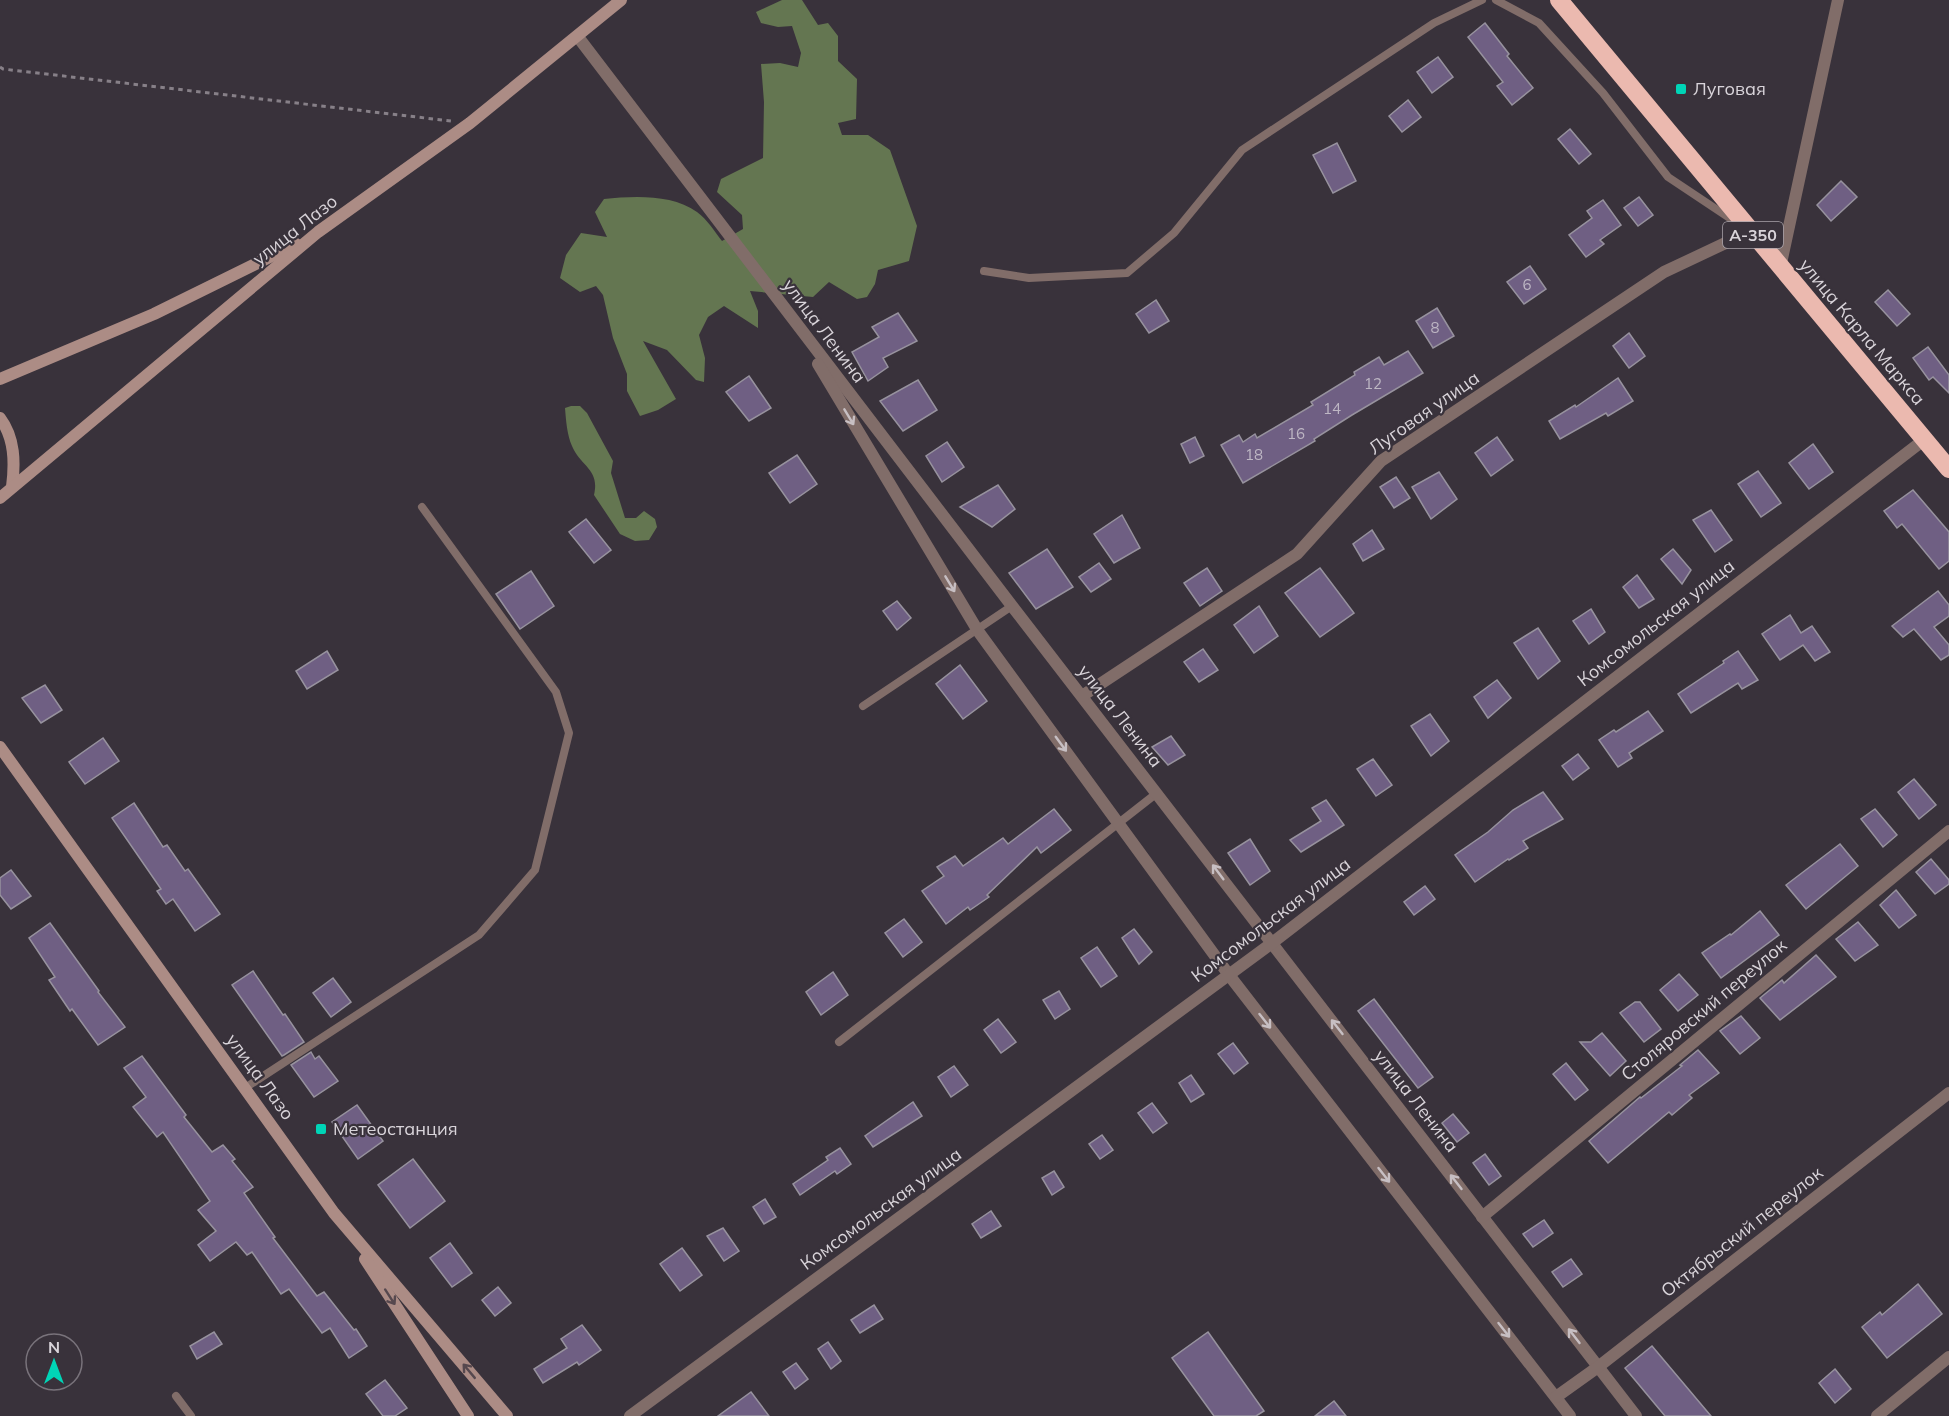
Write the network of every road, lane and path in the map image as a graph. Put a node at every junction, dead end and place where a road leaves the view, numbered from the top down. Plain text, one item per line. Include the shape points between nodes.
1 (621, 0) edge
2 (1482, 0) edge
3 (1496, 0) edge
4 (1559, 0) edge
5 (1838, 0) edge
6 (578, 37) junction
7 (0, 67) edge
8 (470, 123) junction
9 (1751, 231) junction
10 (318, 232) junction
11 (1780, 268) junction
12 (984, 271) dead end
13 (787, 313) junction
14 (0, 379) edge
15 (0, 418) edge
16 (1924, 439) junction
17 (1949, 469) edge
18 (12, 487) junction
19 (0, 498) edge
20 (422, 507) dead end
21 (1012, 606) junction
22 (978, 631) junction
23 (1082, 696) junction
24 (863, 706) dead end
25 (0, 747) edge
26 (1157, 793) junction
27 (1119, 824) junction
28 (1949, 831) edge
29 (1272, 943) junction
30 (1229, 975) junction
31 (839, 1042) dead end
32 (245, 1088) junction
33 (1949, 1093) edge
34 (334, 1213) junction
35 (1482, 1217) junction
36 (1949, 1358) edge
37 (1598, 1367) junction
38 (176, 1396) dead end
39 (1556, 1397) junction
40 (191, 1416) edge
41 (468, 1416) edge
42 (507, 1416) edge
43 (630, 1416) edge
44 (1570, 1416) edge
45 (1636, 1416) edge
46 (1877, 1416) edge

1 - 6 street, улица Лазо
2 - 12 lane via 1434,23 1242,150 1174,233 1127,273 1029,278
3 - 9 lane via 1539,23 1603,93 1668,177
4 - 9 highway, улица Карла Маркса / А-350
5 - 11 street
6 - 8 street, улица Лазо
6 - 13 street, улица Ленина
7 - 8 path
8 - 10 street, улица Лазо
9 - 11 highway, улица Карла Маркса / А-350
9 - 23 street, Луговая улица via 1664,272 1380,461 1297,554
10 - 14 street via 154,315
10 - 18 street, улица Лазо
11 - 16 highway, улица Карла Маркса / А-350
13 - 21 street, улица Ленина
13 -> 22 street
15 - 18 street via 13,450
16 - 17 highway, улица Карла Маркса / А-350
16 - 29 street, Комсомольская улица
18 - 19 street, улица Лазо
20 - 32 lane via 556,692 569,733 535,870 479,934
21 - 22 lane
21 - 23 street, улица Ленина
22 - 24 lane
22 -> 27 street
23 - 26 street, улица Ленина
25 - 32 street, улица Лазо
26 - 27 lane
29 -> 26 street, улица Ленина
27 - 30 street
27 - 31 lane
28 - 35 street, Столяровский переулок
29 - 30 street, Комсомольская улица
35 -> 29 street, улица Ленина
30 -> 39 street
30 - 43 street, Комсомольская улица
32 - 34 street, улица Лазо
33 - 37 street, Октябрьский переулок
34 -> 41 street
42 -> 34 street, улица Лазо
37 -> 35 street, улица Ленина
36 - 46 street
37 - 39 street, Октябрьский переулок
37 - 45 street, улица Ленина
38 - 40 lane
39 - 44 street

